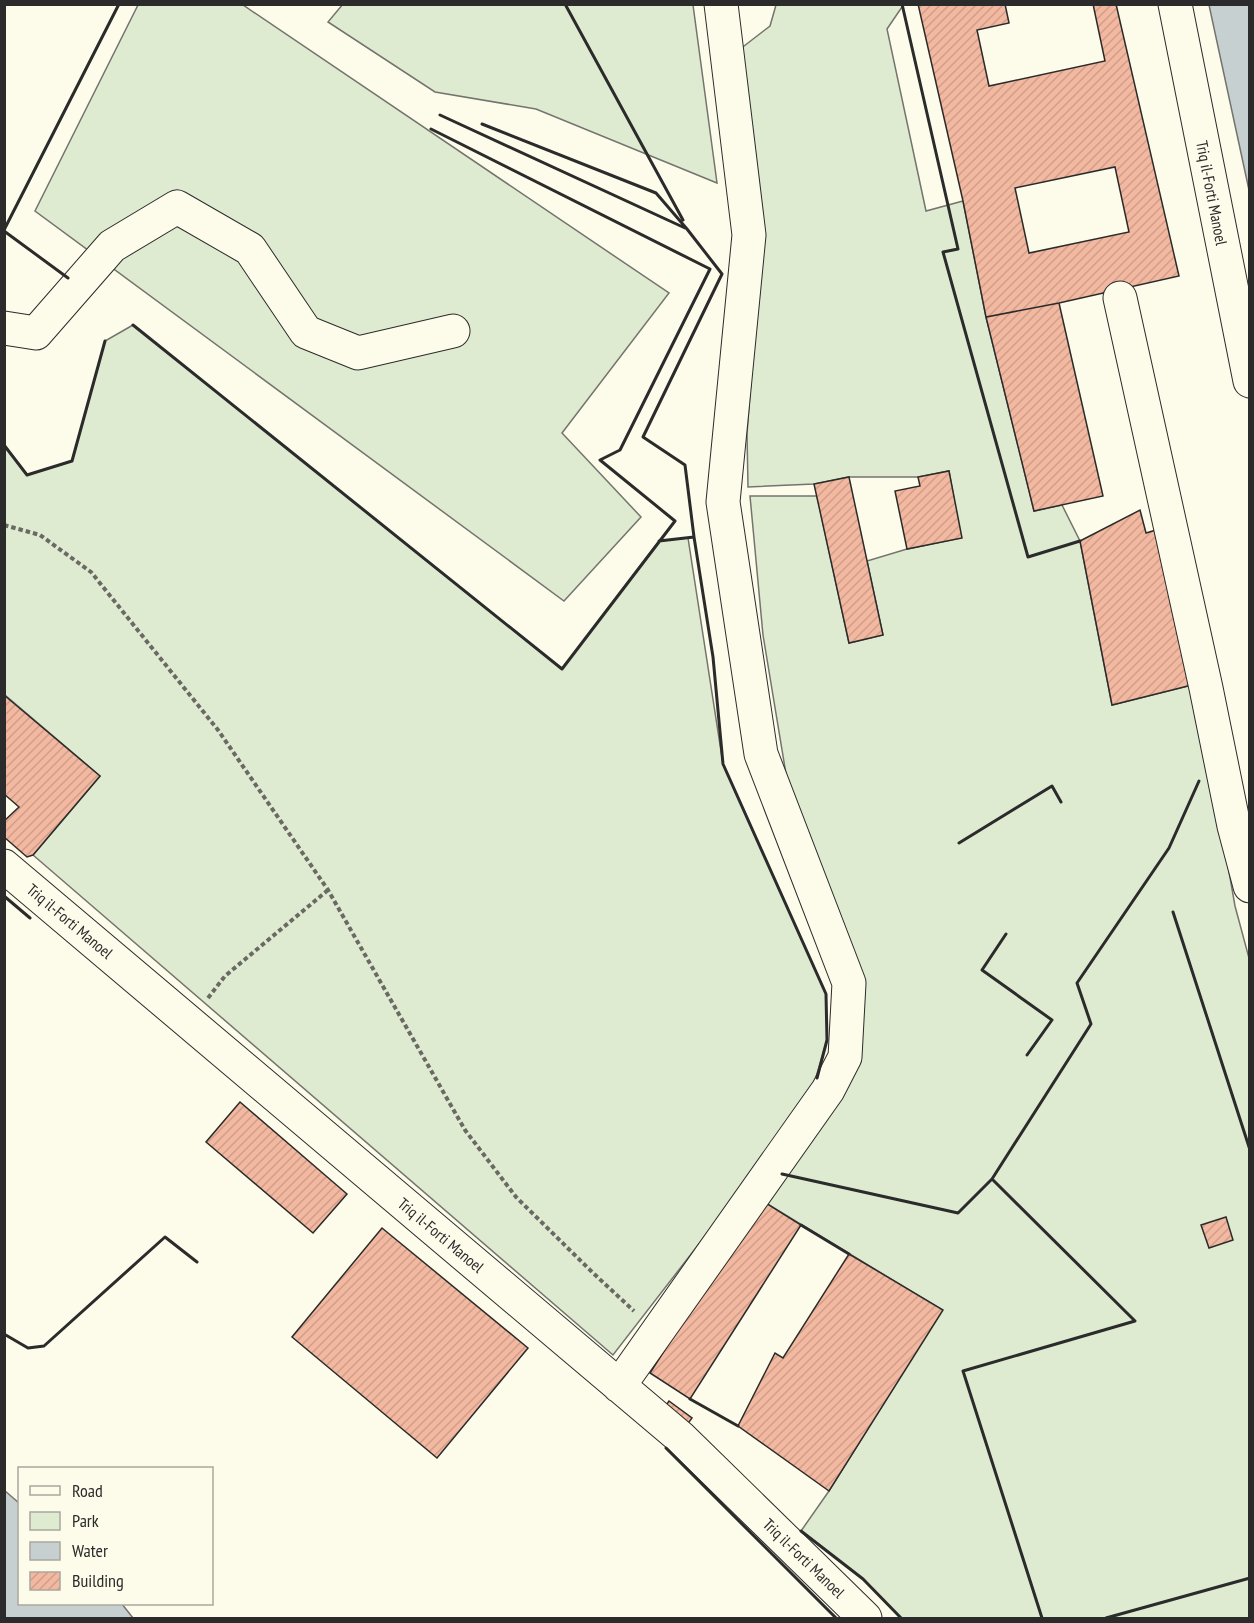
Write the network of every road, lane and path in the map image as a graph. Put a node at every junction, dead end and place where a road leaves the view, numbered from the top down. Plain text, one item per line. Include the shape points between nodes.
1 (721, 4) edge
2 (1175, 4) edge
3 (1120, 298) dead end
4 (4, 328) edge
5 (453, 331) dead end
6 (1250, 381) edge
7 (4, 525) edge
8 (4, 866) edge
9 (1250, 886) edge
10 (328, 890) junction
11 (225, 976) dead end
12 (656, 1332) junction
13 (619, 1386) junction
14 (865, 1618) edge

1 - 12 street via 749,236 723,502 761,754 849,983 845,1057 828,1090
2 - 6 street, Triq il-Forti Manoel
3 - 9 street via 1233,826
4 - 5 street via 36,333 112,246 177,207 250,249 306,332 358,353
7 - 10 path via 40,535 91,572 218,730
8 - 13 street, Triq il-Forti Manoel
10 - 11 path
10 - 12 path via 465,1130 516,1197
12 - 13 street
13 - 14 street, Triq il-Forti Manoel via 680,1437

